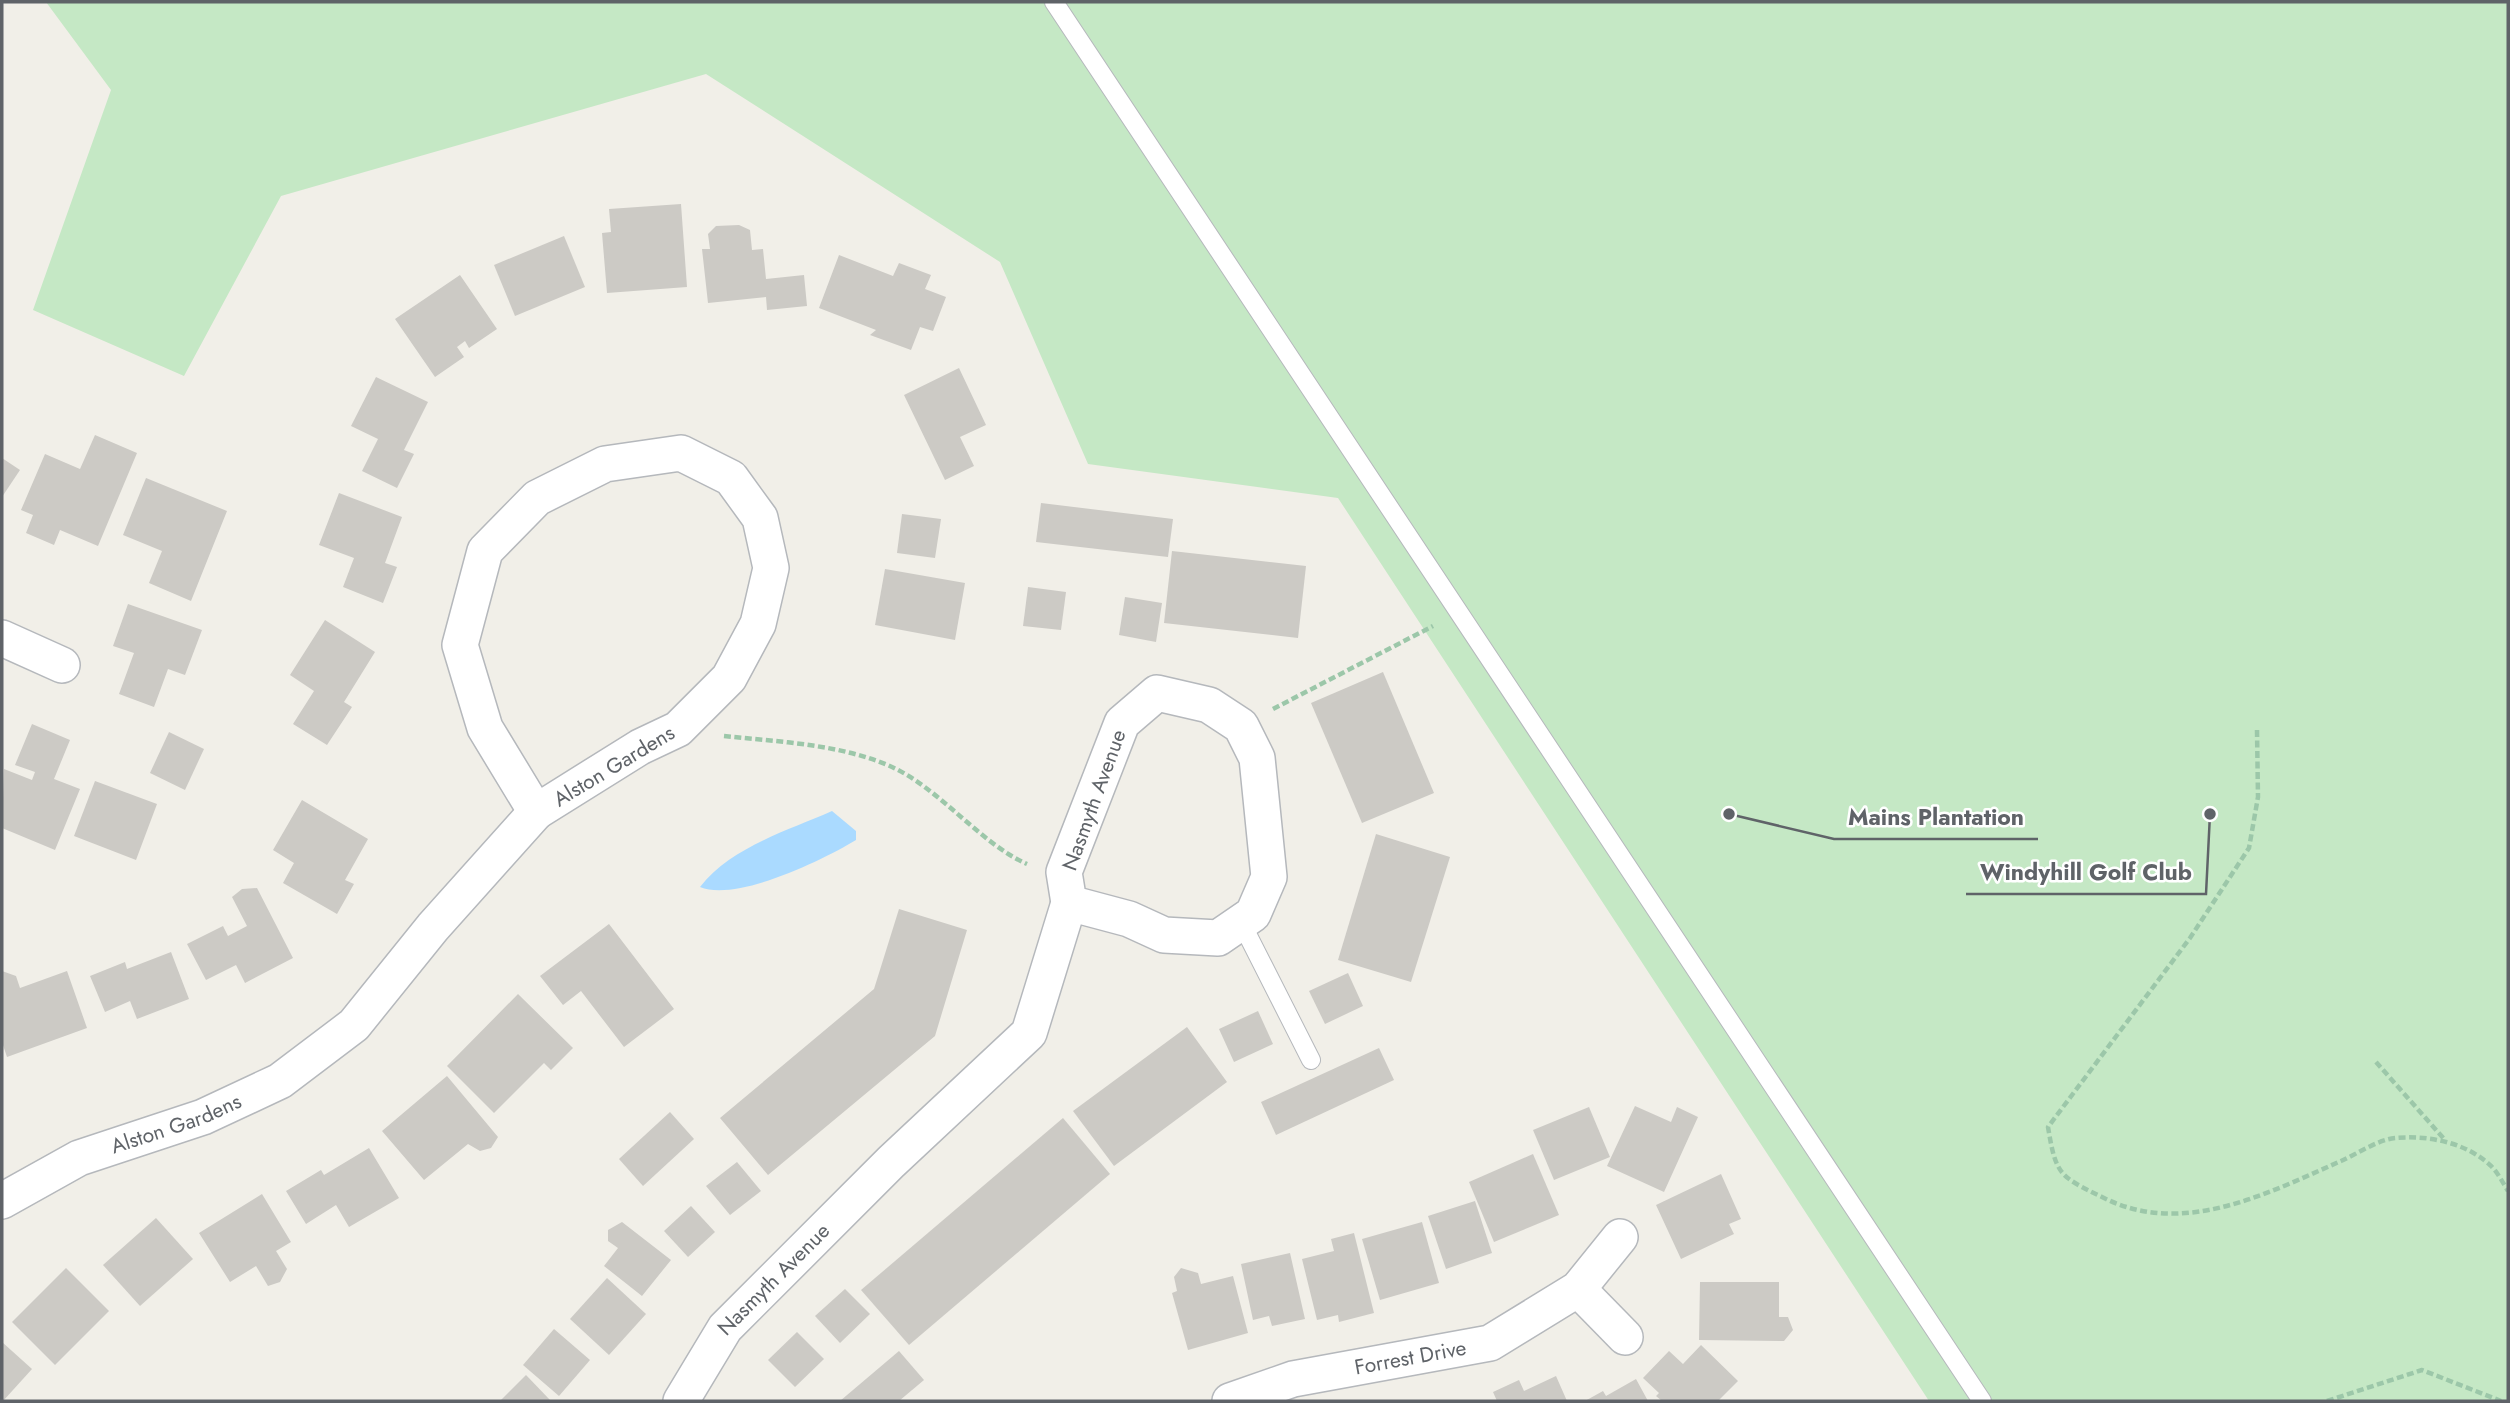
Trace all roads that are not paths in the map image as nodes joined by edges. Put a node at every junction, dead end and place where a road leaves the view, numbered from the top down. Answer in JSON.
{"nodes":[{"id":1,"x":1054,"y":2,"type":"edge"},
{"id":2,"x":2,"y":638,"type":"edge"},
{"id":3,"x":62,"y":664,"type":"dead end"},
{"id":4,"x":536,"y":812,"type":"junction"},
{"id":5,"x":1066,"y":888,"type":"junction"},
{"id":6,"x":1241,"y":922,"type":"junction"},
{"id":7,"x":1311,"y":1060,"type":"dead end"},
{"id":8,"x":2,"y":1201,"type":"edge"},
{"id":9,"x":1620,"y":1237,"type":"dead end"},
{"id":10,"x":1578,"y":1289,"type":"junction"},
{"id":11,"x":1625,"y":1337,"type":"dead end"},
{"id":12,"x":681,"y":1401,"type":"edge"},
{"id":13,"x":1230,"y":1401,"type":"edge"},
{"id":14,"x":1982,"y":1401,"type":"edge"}],
"edges":[{"from":1,"to":14,"type":"lane"},
{"from":2,"to":3,"type":"street"},
{"from":4,"to":4,"type":"street","name":"Alston Gardens"},
{"from":4,"to":8,"type":"street","name":"Alston Gardens"},
{"from":5,"to":6,"type":"street","name":"Nasmyth Avenue"},
{"from":5,"to":6,"type":"street","name":"Nasmyth Avenue"},
{"from":5,"to":12,"type":"street","name":"Nasmyth Avenue"},
{"from":6,"to":7,"type":"lane"},
{"from":9,"to":10,"type":"street","name":"Forrest Drive"},
{"from":10,"to":11,"type":"street"},
{"from":10,"to":13,"type":"street","name":"Forrest Drive"}]}
